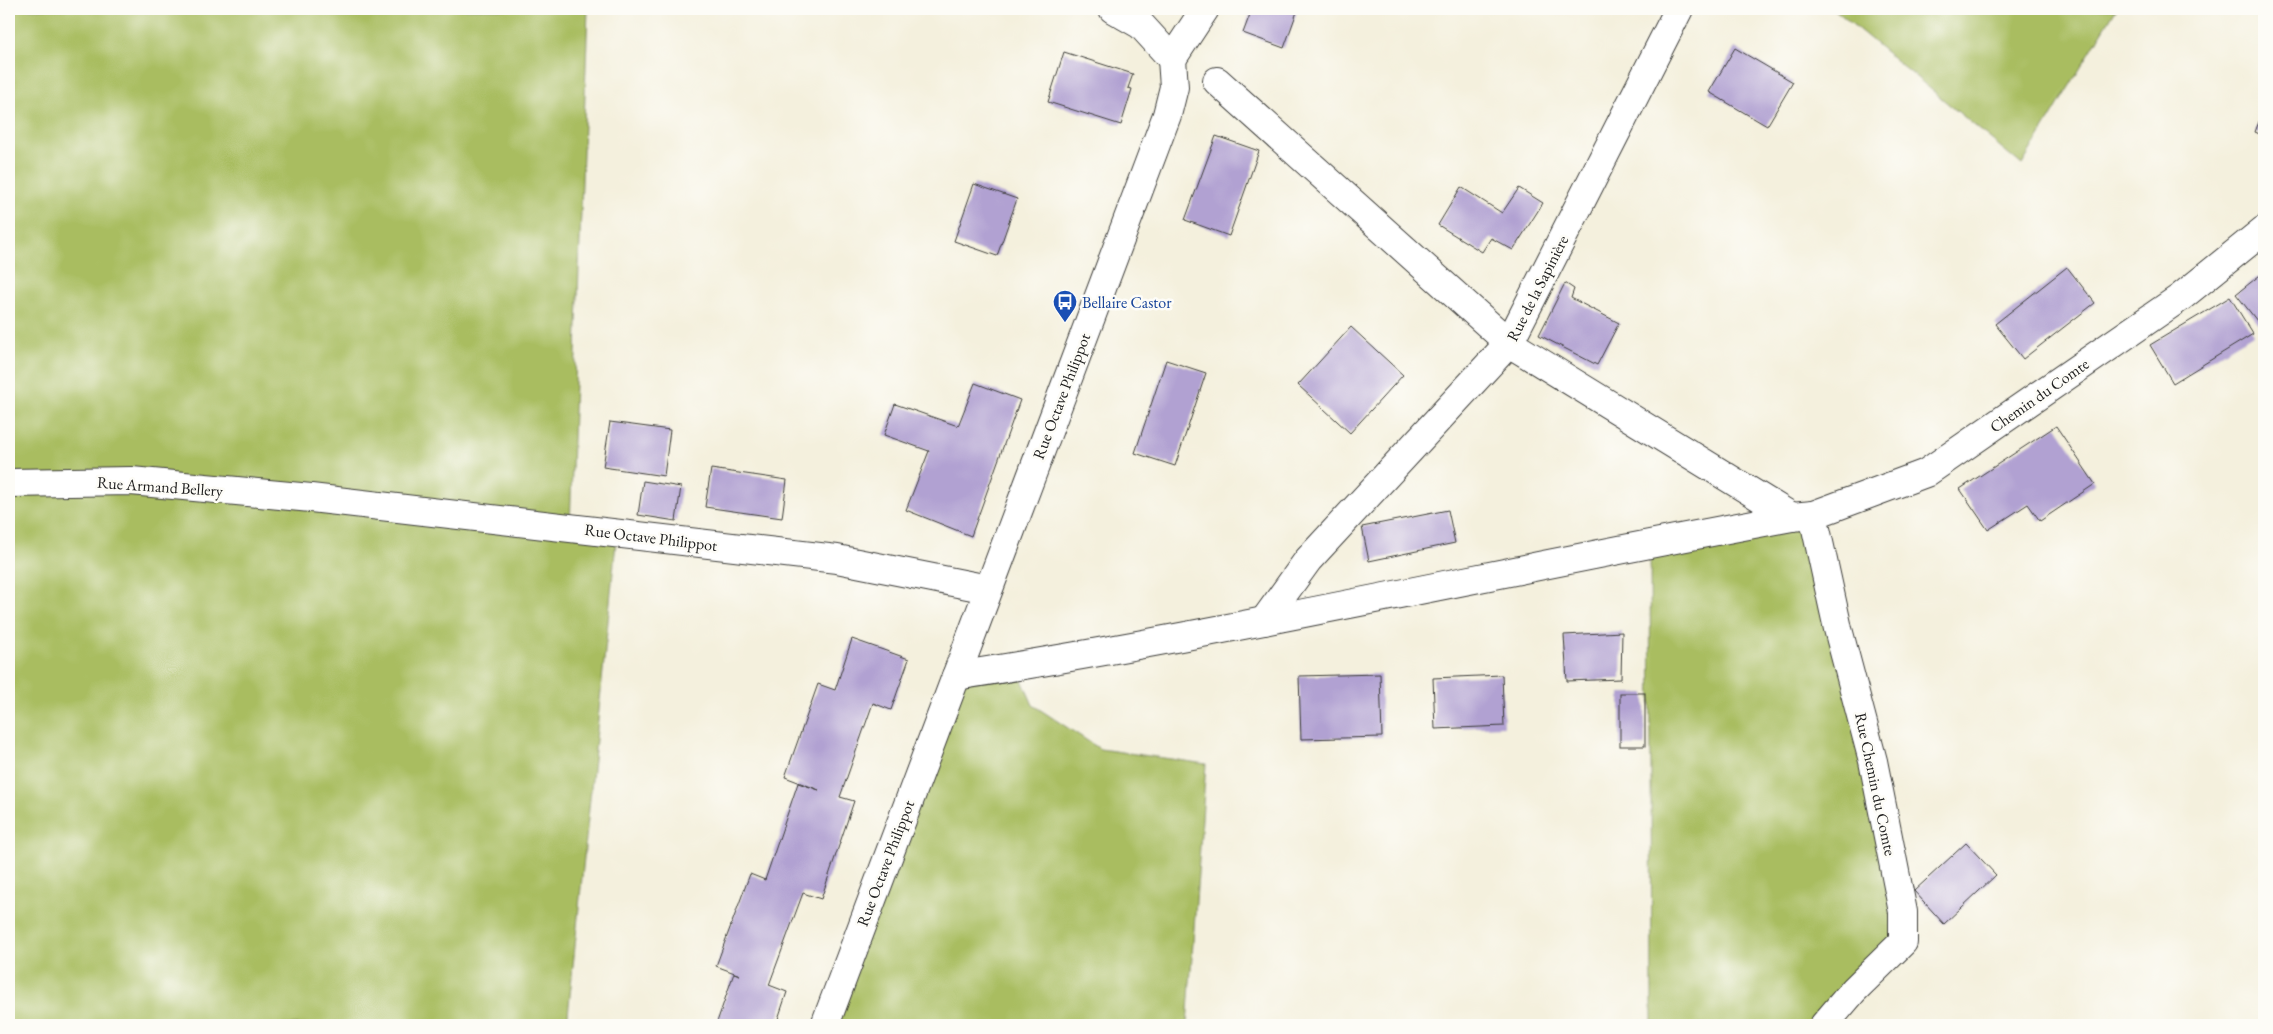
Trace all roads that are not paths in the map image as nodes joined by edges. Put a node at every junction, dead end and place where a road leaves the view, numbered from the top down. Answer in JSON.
{"nodes":[{"id":1,"x":1113,"y":9,"type":"edge"},
{"id":2,"x":1205,"y":9,"type":"edge"},
{"id":3,"x":1679,"y":9,"type":"edge"},
{"id":4,"x":1172,"y":59,"type":"junction"},
{"id":5,"x":1217,"y":81,"type":"dead end"},
{"id":6,"x":2264,"y":230,"type":"edge"},
{"id":7,"x":1509,"y":343,"type":"junction"},
{"id":8,"x":9,"y":483,"type":"edge"},
{"id":9,"x":311,"y":498,"type":"joint"},
{"id":10,"x":1803,"y":516,"type":"junction"},
{"id":11,"x":988,"y":589,"type":"junction"},
{"id":12,"x":1264,"y":621,"type":"junction"},
{"id":13,"x":956,"y":676,"type":"junction"},
{"id":14,"x":825,"y":1025,"type":"edge"},
{"id":15,"x":1824,"y":1025,"type":"edge"}],
"edges":[{"from":1,"to":4,"type":"street"},
{"from":2,"to":4,"type":"street"},
{"from":3,"to":7,"type":"street","name":"Rue de la Sapinière"},
{"from":4,"to":11,"type":"street","name":"Rue Octave Philippot"},
{"from":5,"to":7,"type":"street"},
{"from":6,"to":10,"type":"street","name":"Chemin du Comte"},
{"from":7,"to":10,"type":"street"},
{"from":7,"to":12,"type":"street","name":"Rue de la Sapinière"},
{"from":8,"to":9,"type":"street","name":"Rue Armand Bellery"},
{"from":9,"to":11,"type":"street","name":"Rue Octave Philippot"},
{"from":10,"to":12,"type":"street","name":"Chemin du Comte"},
{"from":10,"to":15,"type":"street","name":"Rue Chemin du Comte"},
{"from":11,"to":13,"type":"street","name":"Rue Octave Philippot"},
{"from":12,"to":13,"type":"street","name":"Chemin du Comte"},
{"from":13,"to":14,"type":"street","name":"Rue Octave Philippot"}]}
